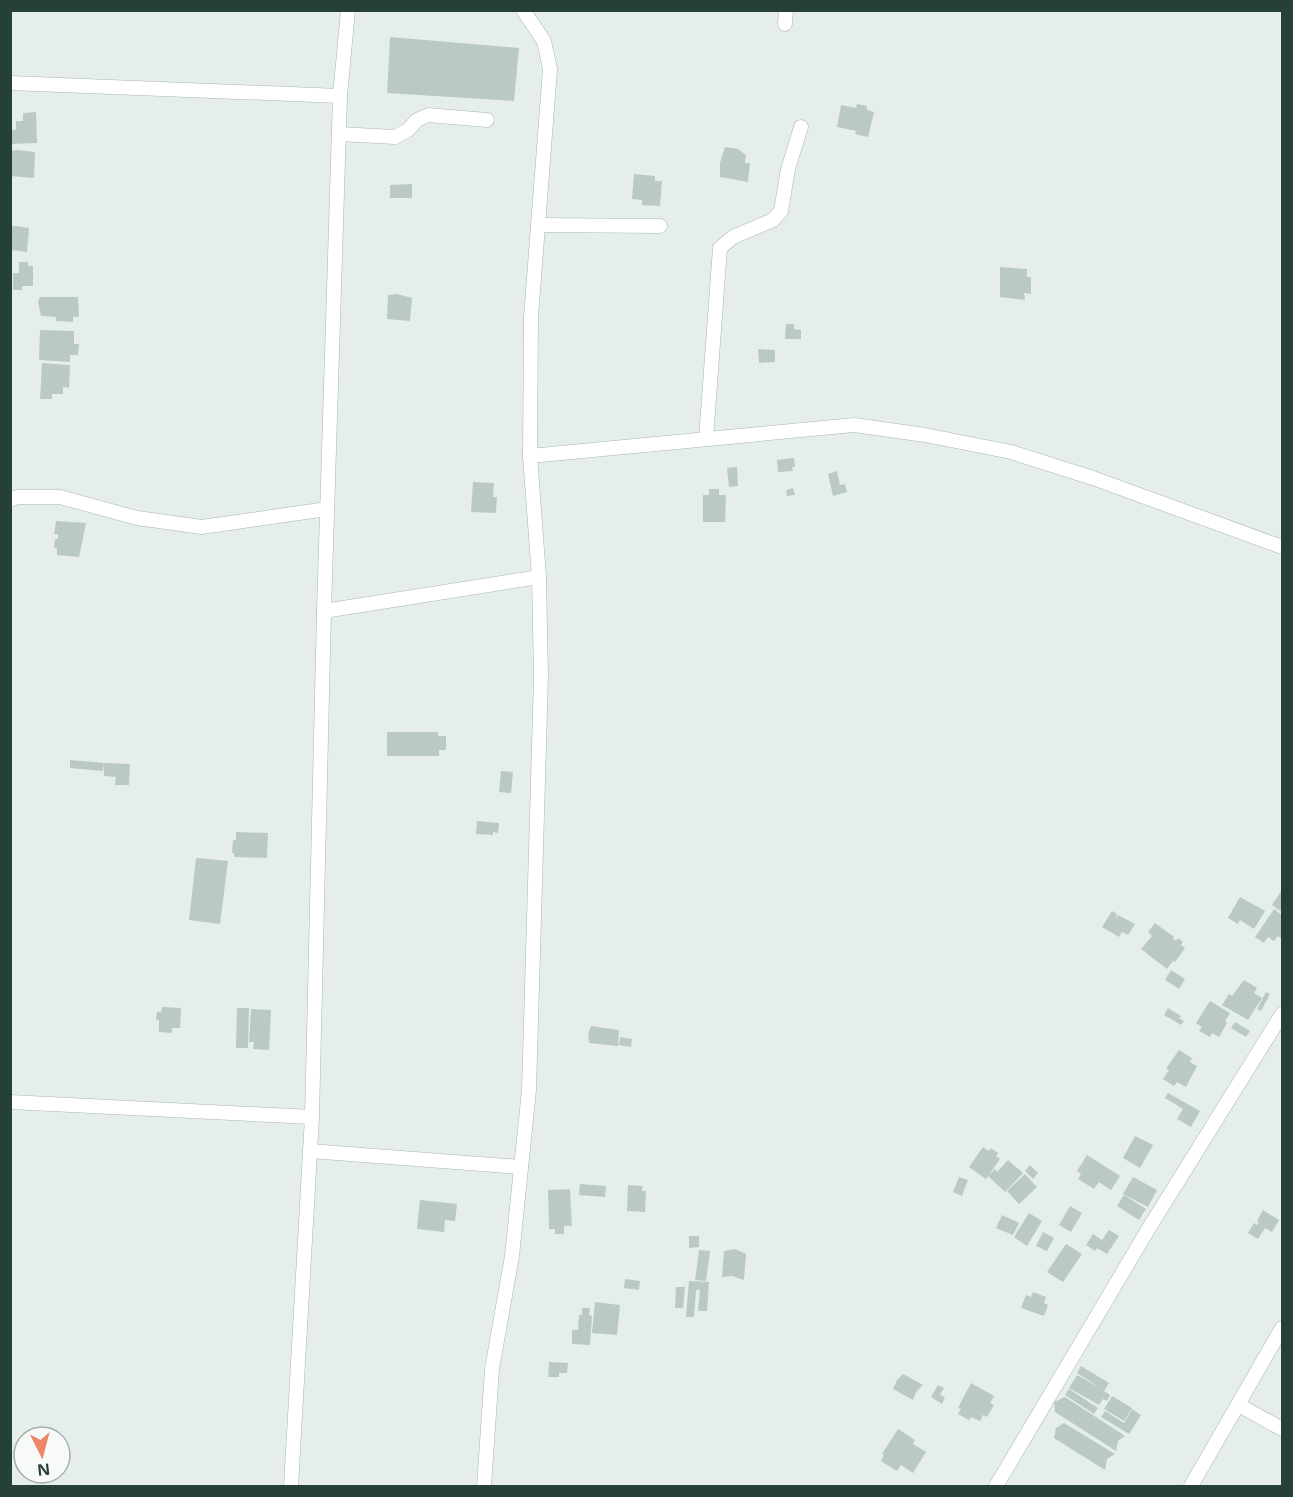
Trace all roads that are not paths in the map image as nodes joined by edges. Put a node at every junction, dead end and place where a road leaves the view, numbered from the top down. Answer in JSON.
{"nodes":[{"id":1,"x":348,"y":10,"type":"edge"},
{"id":2,"x":523,"y":10,"type":"edge"},
{"id":3,"x":540,"y":10,"type":"edge"},
{"id":4,"x":538,"y":31,"type":"junction"},
{"id":5,"x":10,"y":83,"type":"edge"},
{"id":6,"x":340,"y":96,"type":"junction"},
{"id":7,"x":487,"y":120,"type":"dead end"},
{"id":8,"x":801,"y":127,"type":"dead end"},
{"id":9,"x":339,"y":134,"type":"junction"},
{"id":10,"x":538,"y":225,"type":"junction"},
{"id":11,"x":660,"y":226,"type":"dead end"},
{"id":12,"x":706,"y":440,"type":"junction"},
{"id":13,"x":530,"y":456,"type":"junction"},
{"id":14,"x":10,"y":500,"type":"edge"},
{"id":15,"x":327,"y":509,"type":"junction"},
{"id":16,"x":1282,"y":547,"type":"edge"},
{"id":17,"x":539,"y":577,"type":"junction"},
{"id":18,"x":324,"y":611,"type":"junction"},
{"id":19,"x":1282,"y":1014,"type":"edge"},
{"id":20,"x":10,"y":1102,"type":"edge"},
{"id":21,"x":312,"y":1117,"type":"junction"},
{"id":22,"x":310,"y":1151,"type":"junction"},
{"id":23,"x":521,"y":1167,"type":"junction"},
{"id":24,"x":1282,"y":1328,"type":"edge"},
{"id":25,"x":1239,"y":1406,"type":"junction"},
{"id":26,"x":1282,"y":1429,"type":"edge"},
{"id":27,"x":291,"y":1486,"type":"edge"},
{"id":28,"x":484,"y":1486,"type":"edge"},
{"id":29,"x":996,"y":1486,"type":"edge"},
{"id":30,"x":1191,"y":1486,"type":"edge"}],
"edges":[{"from":1,"to":6,"type":"street"},
{"from":2,"to":4,"type":"street"},
{"from":3,"to":4,"type":"street"},
{"from":4,"to":10,"type":"street"},
{"from":5,"to":6,"type":"street"},
{"from":6,"to":9,"type":"street"},
{"from":7,"to":9,"type":"street"},
{"from":8,"to":12,"type":"street"},
{"from":9,"to":15,"type":"street"},
{"from":10,"to":11,"type":"street"},
{"from":10,"to":13,"type":"street"},
{"from":12,"to":13,"type":"street"},
{"from":12,"to":16,"type":"street"},
{"from":13,"to":17,"type":"street"},
{"from":14,"to":15,"type":"street"},
{"from":15,"to":18,"type":"street"},
{"from":17,"to":18,"type":"street"},
{"from":17,"to":23,"type":"street"},
{"from":18,"to":21,"type":"street"},
{"from":19,"to":29,"type":"street"},
{"from":20,"to":21,"type":"street"},
{"from":21,"to":22,"type":"street"},
{"from":22,"to":23,"type":"street"},
{"from":22,"to":27,"type":"street"},
{"from":23,"to":28,"type":"street"},
{"from":24,"to":25,"type":"street"},
{"from":25,"to":26,"type":"street"},
{"from":25,"to":30,"type":"street"}]}
